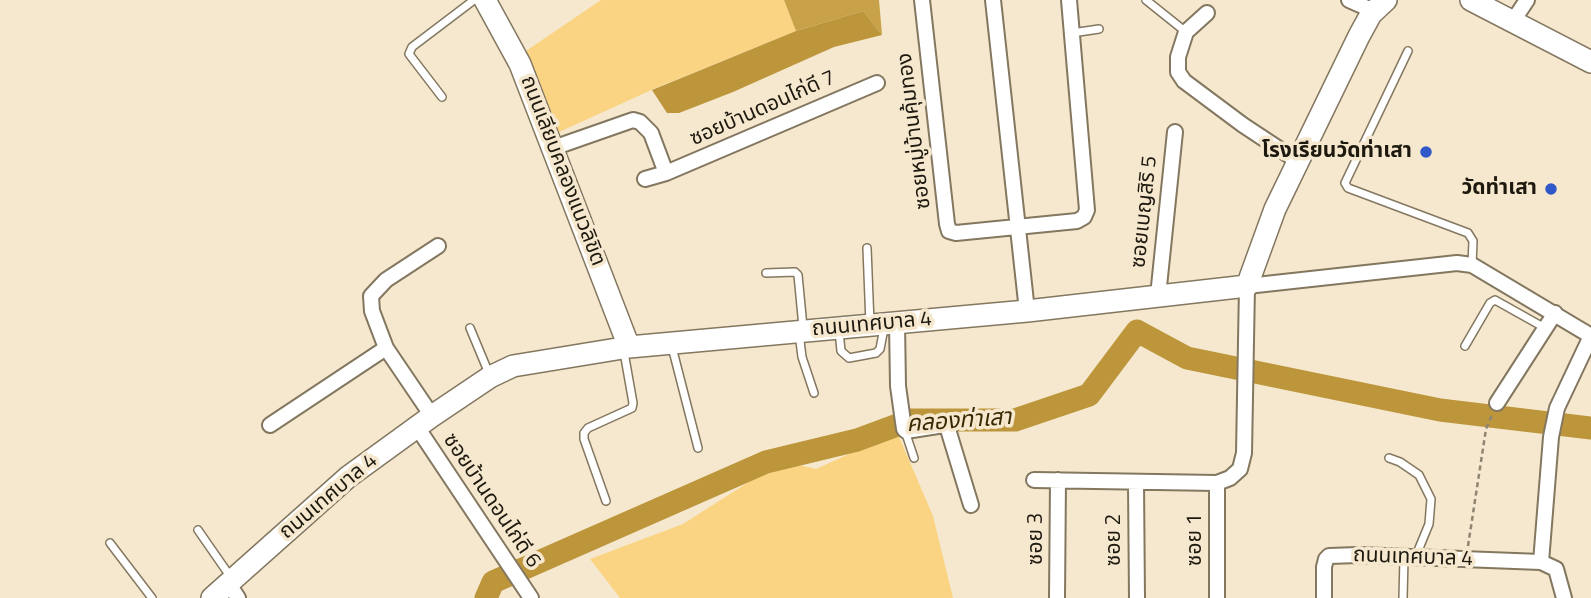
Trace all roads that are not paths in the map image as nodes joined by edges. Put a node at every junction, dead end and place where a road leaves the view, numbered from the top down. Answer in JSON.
{"nodes":[{"id":1,"x":474,"y":0,"type":"edge"},
{"id":2,"x":485,"y":0,"type":"edge"},
{"id":3,"x":922,"y":0,"type":"edge"},
{"id":4,"x":993,"y":0,"type":"edge"},
{"id":5,"x":1069,"y":0,"type":"edge"},
{"id":6,"x":1146,"y":0,"type":"edge"},
{"id":7,"x":1349,"y":0,"type":"edge"},
{"id":8,"x":1471,"y":0,"type":"edge"},
{"id":9,"x":1527,"y":0,"type":"edge"},
{"id":10,"x":1380,"y":6,"type":"edge"},
{"id":11,"x":1207,"y":13,"type":"dead end"},
{"id":12,"x":1513,"y":21,"type":"junction"},
{"id":13,"x":1099,"y":29,"type":"dead end"},
{"id":14,"x":1186,"y":32,"type":"junction"},
{"id":15,"x":1072,"y":33,"type":"junction"},
{"id":16,"x":1409,"y":51,"type":"dead end"},
{"id":17,"x":1591,"y":61,"type":"edge"},
{"id":18,"x":877,"y":83,"type":"dead end"},
{"id":19,"x":442,"y":97,"type":"dead end"},
{"id":20,"x":1175,"y":132,"type":"dead end"},
{"id":21,"x":553,"y":148,"type":"junction"},
{"id":22,"x":1299,"y":162,"type":"junction"},
{"id":23,"x":666,"y":173,"type":"junction"},
{"id":24,"x":645,"y":179,"type":"dead end"},
{"id":25,"x":1017,"y":227,"type":"junction"},
{"id":26,"x":438,"y":246,"type":"dead end"},
{"id":27,"x":867,"y":248,"type":"dead end"},
{"id":28,"x":1472,"y":265,"type":"junction"},
{"id":29,"x":766,"y":273,"type":"dead end"},
{"id":30,"x":1247,"y":286,"type":"junction"},
{"id":31,"x":1158,"y":296,"type":"junction"},
{"id":32,"x":1027,"y":311,"type":"junction"},
{"id":33,"x":1555,"y":313,"type":"junction"},
{"id":34,"x":884,"y":324,"type":"junction"},
{"id":35,"x":470,"y":328,"type":"dead end"},
{"id":36,"x":839,"y":328,"type":"junction"},
{"id":37,"x":1545,"y":328,"type":"junction"},
{"id":38,"x":801,"y":331,"type":"junction"},
{"id":39,"x":1591,"y":336,"type":"edge"},
{"id":40,"x":671,"y":343,"type":"junction"},
{"id":41,"x":1465,"y":346,"type":"dead end"},
{"id":42,"x":386,"y":348,"type":"junction"},
{"id":43,"x":626,"y":348,"type":"junction"},
{"id":44,"x":490,"y":377,"type":"junction"},
{"id":45,"x":814,"y":393,"type":"dead end"},
{"id":46,"x":1497,"y":403,"type":"dead end"},
{"id":47,"x":424,"y":421,"type":"junction"},
{"id":48,"x":270,"y":425,"type":"dead end"},
{"id":49,"x":904,"y":429,"type":"junction"},
{"id":50,"x":698,"y":448,"type":"dead end"},
{"id":51,"x":914,"y":458,"type":"dead end"},
{"id":52,"x":1389,"y":458,"type":"dead end"},
{"id":53,"x":1034,"y":480,"type":"dead end"},
{"id":54,"x":1058,"y":480,"type":"junction"},
{"id":55,"x":1136,"y":482,"type":"junction"},
{"id":56,"x":1217,"y":483,"type":"junction"},
{"id":57,"x":606,"y":501,"type":"dead end"},
{"id":58,"x":971,"y":505,"type":"dead end"},
{"id":59,"x":198,"y":530,"type":"dead end"},
{"id":60,"x":110,"y":543,"type":"dead end"},
{"id":61,"x":1409,"y":558,"type":"junction"},
{"id":62,"x":1541,"y":562,"type":"junction"},
{"id":63,"x":233,"y":587,"type":"edge"},
{"id":64,"x":152,"y":598,"type":"edge"},
{"id":65,"x":212,"y":598,"type":"edge"},
{"id":66,"x":531,"y":598,"type":"edge"},
{"id":67,"x":1058,"y":598,"type":"edge"},
{"id":68,"x":1137,"y":598,"type":"edge"},
{"id":69,"x":1217,"y":598,"type":"edge"},
{"id":70,"x":1324,"y":598,"type":"edge"},
{"id":71,"x":1403,"y":598,"type":"edge"},
{"id":72,"x":1564,"y":598,"type":"edge"}],
"edges":[{"from":1,"to":19,"type":"lane"},
{"from":2,"to":21,"type":"street","name":"ถนนเลียบคลองแนวลิขิต"},
{"from":3,"to":25,"type":"street","name":"ซอยหมู่บ้านคุ้มทอง"},
{"from":4,"to":25,"type":"street"},
{"from":5,"to":15,"type":"street","name":"ซอยหมู่บ้านคุ้มทอง"},
{"from":6,"to":14,"type":"lane"},
{"from":7,"to":10,"type":"street"},
{"from":8,"to":12,"type":"street"},
{"from":9,"to":12,"type":"street"},
{"from":10,"to":22,"type":"street"},
{"from":11,"to":14,"type":"street"},
{"from":12,"to":17,"type":"street"},
{"from":13,"to":15,"type":"lane"},
{"from":14,"to":22,"type":"street"},
{"from":15,"to":25,"type":"street","name":"ซอยหมู่บ้านคุ้มทอง"},
{"from":16,"to":28,"type":"lane"},
{"from":18,"to":23,"type":"street","name":"ซอยบ้านดอนไก่ดี 7"},
{"from":20,"to":31,"type":"street","name":"ซอยเบญสิริ 5"},
{"from":21,"to":23,"type":"street"},
{"from":21,"to":43,"type":"street","name":"ถนนเลียบคลองแนวลิขิต"},
{"from":22,"to":30,"type":"street"},
{"from":23,"to":24,"type":"street","name":"ซอยบ้านดอนไก่ดี 7"},
{"from":25,"to":32,"type":"street"},
{"from":26,"to":42,"type":"street","name":"ซอยบ้านดอนไก่ดี 6"},
{"from":27,"to":34,"type":"lane"},
{"from":28,"to":30,"type":"street","name":"ถนนเทศบาล 4"},
{"from":28,"to":33,"type":"street"},
{"from":29,"to":38,"type":"lane"},
{"from":30,"to":31,"type":"street","name":"ถนนเทศบาล 4"},
{"from":30,"to":56,"type":"street"},
{"from":31,"to":32,"type":"street","name":"ถนนเทศบาล 4"},
{"from":32,"to":34,"type":"street","name":"ถนนเทศบาล 4"},
{"from":33,"to":37,"type":"street"},
{"from":33,"to":39,"type":"street"},
{"from":34,"to":36,"type":"street","name":"ถนนเทศบาล 4"},
{"from":34,"to":36,"type":"lane"},
{"from":34,"to":49,"type":"street"},
{"from":35,"to":44,"type":"lane"},
{"from":36,"to":38,"type":"street","name":"ถนนเทศบาล 4"},
{"from":37,"to":41,"type":"lane"},
{"from":37,"to":46,"type":"street"},
{"from":38,"to":40,"type":"street","name":"ถนนเทศบาล 4"},
{"from":38,"to":45,"type":"lane"},
{"from":39,"to":62,"type":"street"},
{"from":40,"to":43,"type":"street","name":"ถนนเทศบาล 4"},
{"from":40,"to":50,"type":"lane"},
{"from":42,"to":47,"type":"street","name":"ซอยบ้านดอนไก่ดี 6"},
{"from":42,"to":48,"type":"street"},
{"from":43,"to":44,"type":"street","name":"ถนนเทศบาล 4"},
{"from":43,"to":57,"type":"lane"},
{"from":44,"to":47,"type":"street","name":"ถนนเทศบาล 4"},
{"from":47,"to":63,"type":"street","name":"ถนนเทศบาล 4"},
{"from":47,"to":66,"type":"street","name":"ซอยบ้านดอนไก่ดี 6"},
{"from":49,"to":51,"type":"lane"},
{"from":49,"to":58,"type":"street"},
{"from":52,"to":61,"type":"lane"},
{"from":53,"to":54,"type":"street"},
{"from":54,"to":55,"type":"street"},
{"from":54,"to":67,"type":"street","name":"ซอย 3"},
{"from":55,"to":56,"type":"street"},
{"from":55,"to":68,"type":"street","name":"ซอย 2"},
{"from":56,"to":69,"type":"street","name":"ซอย 1"},
{"from":59,"to":63,"type":"lane"},
{"from":60,"to":64,"type":"lane"},
{"from":61,"to":62,"type":"street","name":"ถนนเทศบาล 4"},
{"from":61,"to":70,"type":"street","name":"ถนนเทศบาล 4"},
{"from":61,"to":71,"type":"lane"},
{"from":62,"to":72,"type":"street"},
{"from":63,"to":65,"type":"street","name":"ถนนเทศบาล 4"}]}
